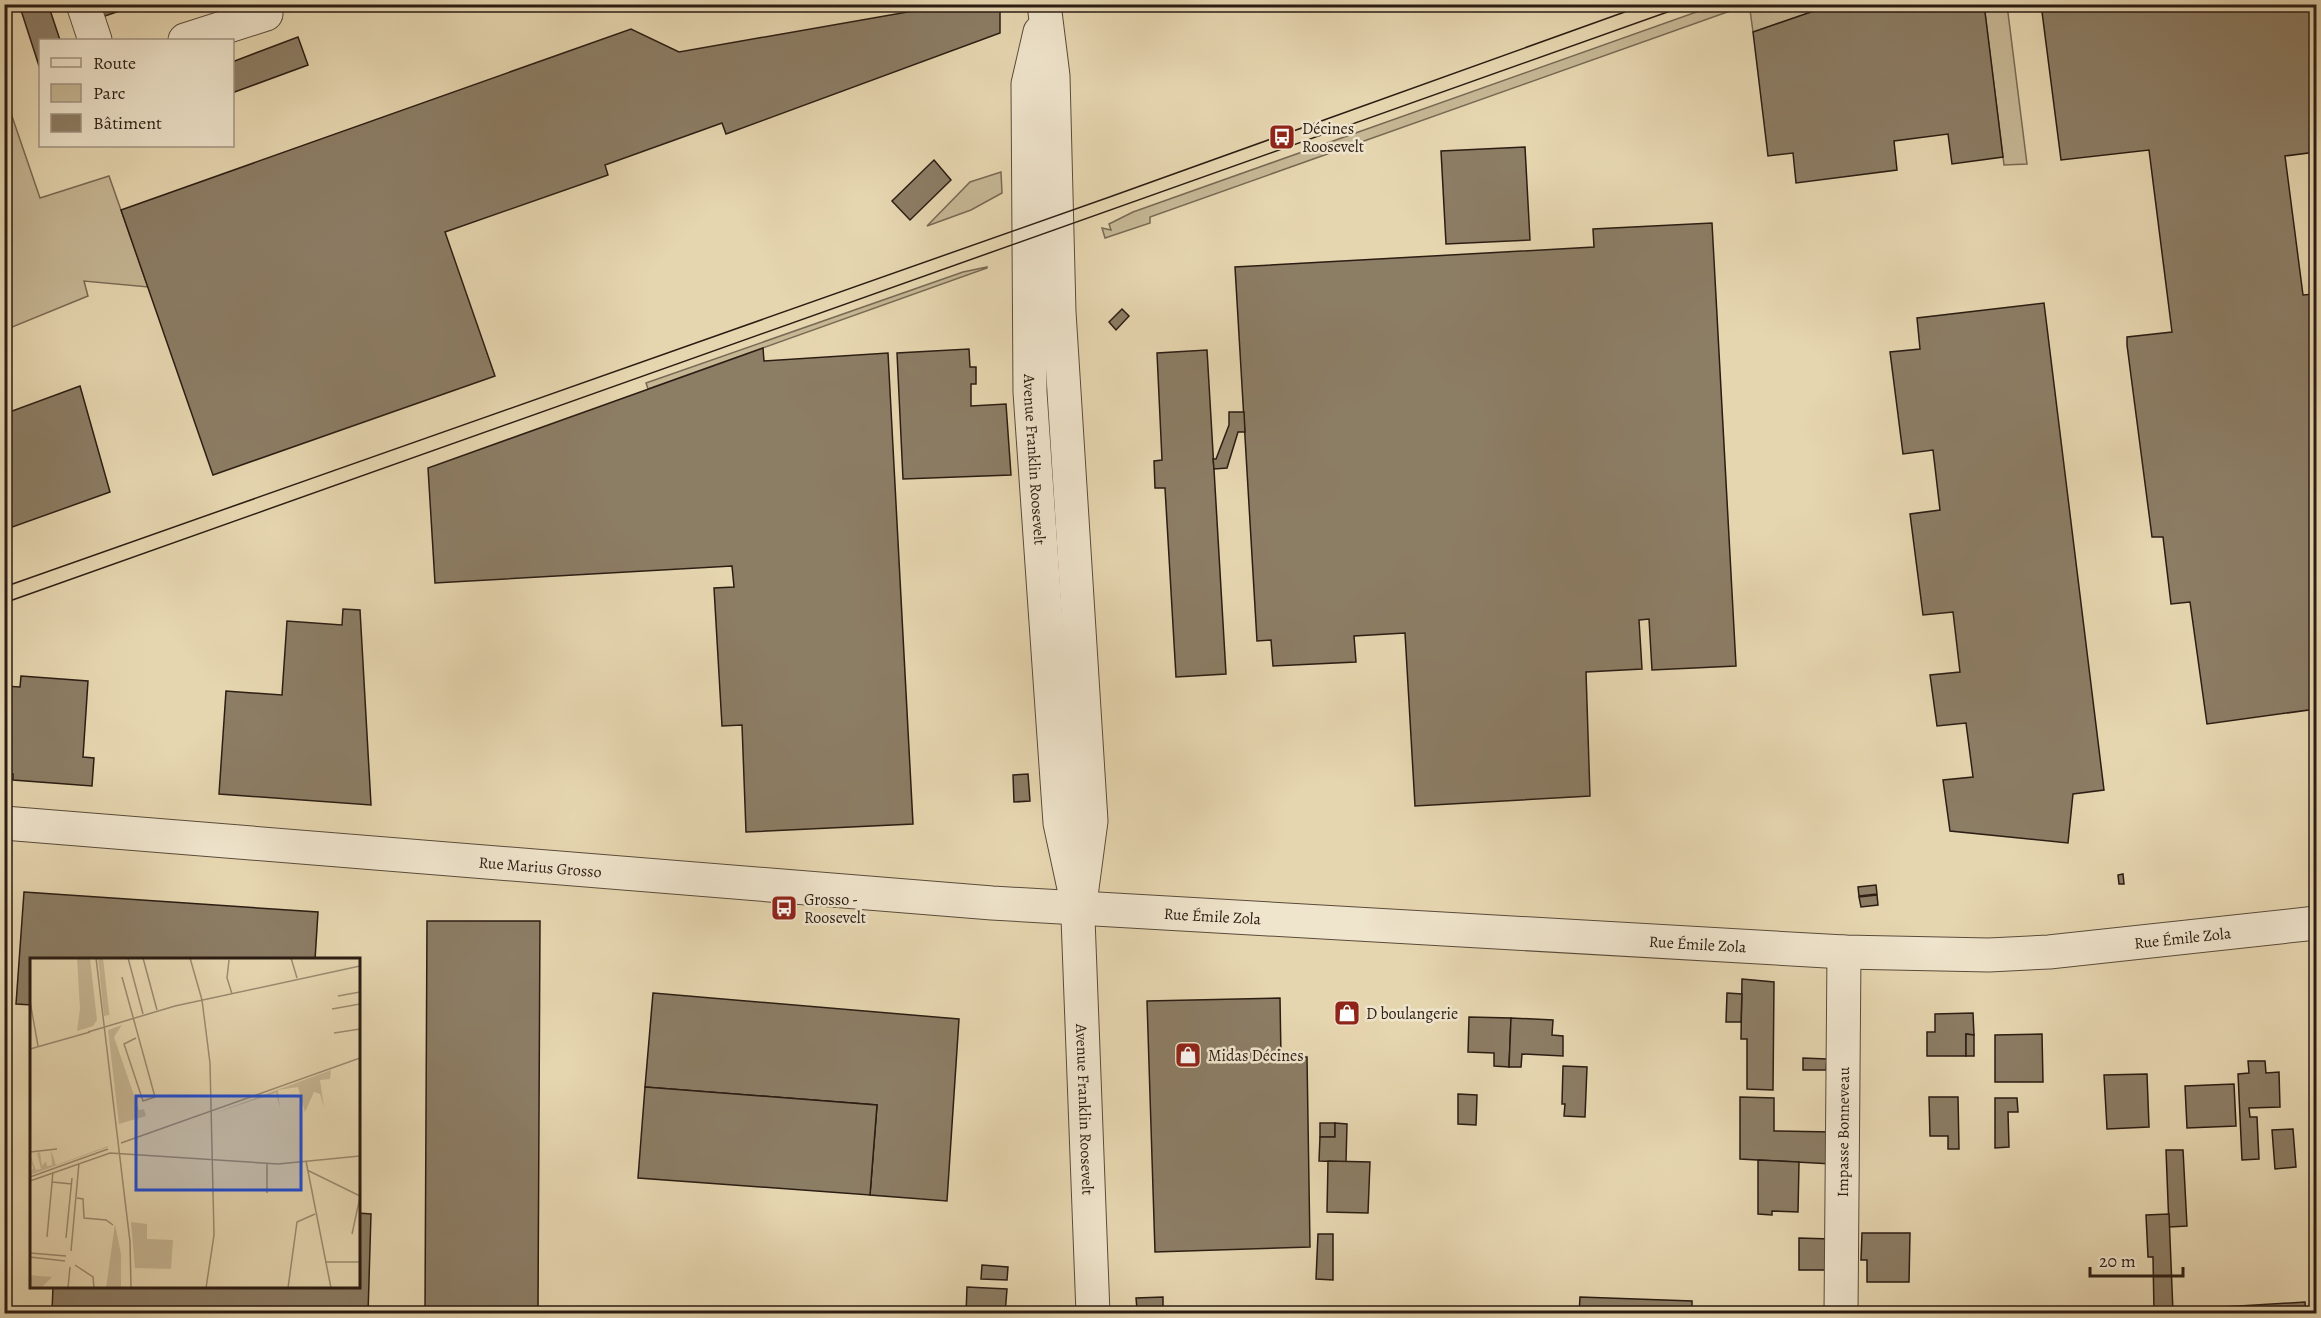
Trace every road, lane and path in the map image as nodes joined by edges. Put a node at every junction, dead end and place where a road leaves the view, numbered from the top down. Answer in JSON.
{"nodes":[{"id":1,"x":82,"y":4,"type":"edge"},
{"id":2,"x":264,"y":4,"type":"edge"},
{"id":3,"x":1044,"y":8,"type":"edge"},
{"id":4,"x":95,"y":39,"type":"edge"},
{"id":5,"x":188,"y":39,"type":"edge"},
{"id":6,"x":4,"y":823,"type":"edge"},
{"id":7,"x":1078,"y":908,"type":"junction"},
{"id":8,"x":2316,"y":922,"type":"edge"},
{"id":9,"x":1844,"y":952,"type":"junction"},
{"id":10,"x":1092,"y":1300,"type":"edge"},
{"id":11,"x":1841,"y":1314,"type":"edge"}],
"edges":[{"from":1,"to":4,"type":"street"},
{"from":2,"to":5,"type":"street"},
{"from":3,"to":7,"type":"street","name":"Avenue Franklin Roosevelt"},
{"from":6,"to":7,"type":"street","name":"Rue Marius Grosso"},
{"from":7,"to":9,"type":"street","name":"Rue Émile Zola"},
{"from":7,"to":10,"type":"street","name":"Avenue Franklin Roosevelt"},
{"from":8,"to":9,"type":"street","name":"Rue Émile Zola"},
{"from":9,"to":11,"type":"street","name":"Impasse Bonneveau"}]}
